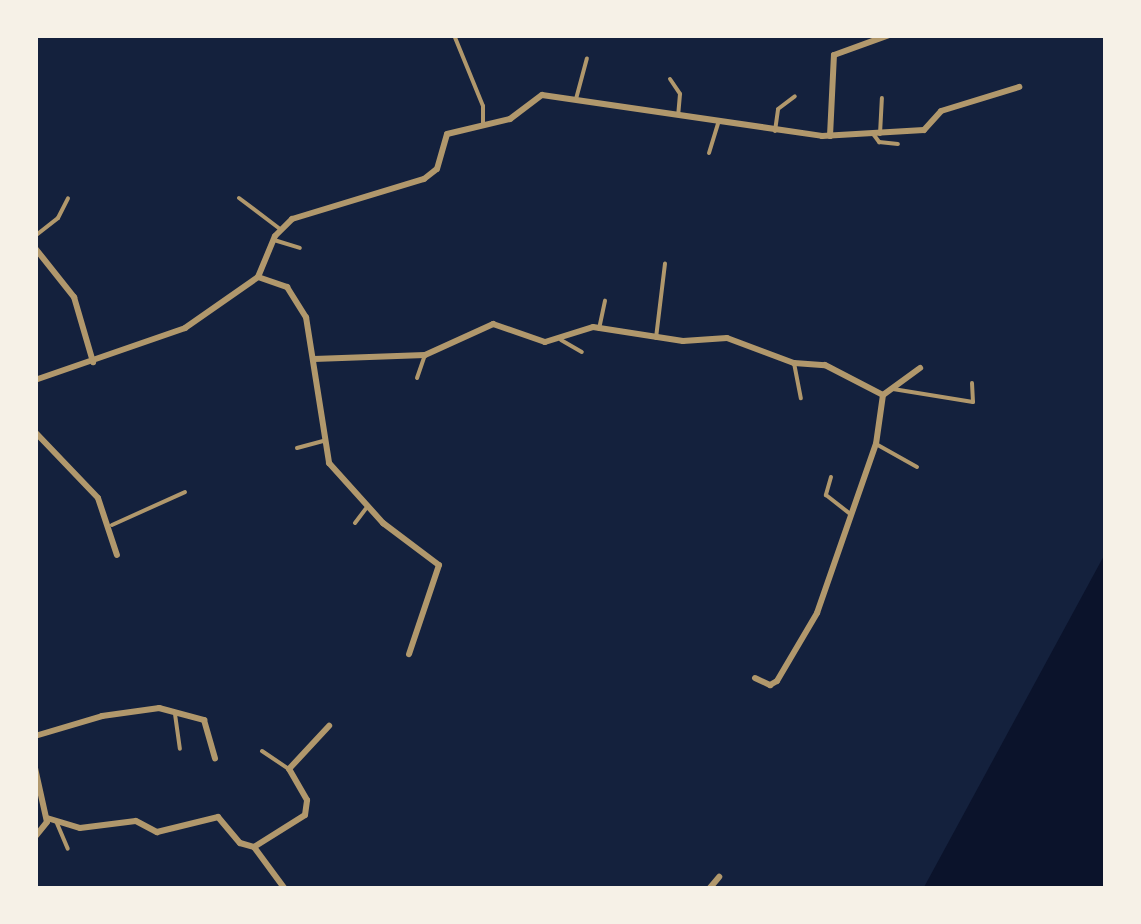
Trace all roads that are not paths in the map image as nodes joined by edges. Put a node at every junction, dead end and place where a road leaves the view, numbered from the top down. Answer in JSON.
{"nodes":[{"id":1,"x":454,"y":35,"type":"edge"},
{"id":2,"x":889,"y":35,"type":"edge"},
{"id":3,"x":587,"y":58,"type":"dead end"},
{"id":4,"x":670,"y":79,"type":"dead end"},
{"id":5,"x":1018,"y":87,"type":"dead end"},
{"id":6,"x":796,"y":96,"type":"dead end"},
{"id":7,"x":882,"y":98,"type":"dead end"},
{"id":8,"x":576,"y":99,"type":"junction"},
{"id":9,"x":678,"y":115,"type":"junction"},
{"id":10,"x":718,"y":123,"type":"junction"},
{"id":11,"x":483,"y":124,"type":"junction"},
{"id":12,"x":775,"y":131,"type":"junction"},
{"id":13,"x":877,"y":134,"type":"junction"},
{"id":14,"x":830,"y":136,"type":"junction"},
{"id":15,"x":898,"y":144,"type":"dead end"},
{"id":16,"x":709,"y":154,"type":"dead end"},
{"id":17,"x":68,"y":198,"type":"dead end"},
{"id":18,"x":239,"y":198,"type":"dead end"},
{"id":19,"x":280,"y":229,"type":"junction"},
{"id":20,"x":35,"y":236,"type":"edge"},
{"id":21,"x":274,"y":240,"type":"junction"},
{"id":22,"x":35,"y":248,"type":"edge"},
{"id":23,"x":300,"y":248,"type":"dead end"},
{"id":24,"x":665,"y":264,"type":"dead end"},
{"id":25,"x":258,"y":277,"type":"junction"},
{"id":26,"x":606,"y":301,"type":"dead end"},
{"id":27,"x":598,"y":329,"type":"junction"},
{"id":28,"x":656,"y":338,"type":"junction"},
{"id":29,"x":561,"y":340,"type":"junction"},
{"id":30,"x":582,"y":352,"type":"dead end"},
{"id":31,"x":425,"y":356,"type":"junction"},
{"id":32,"x":314,"y":359,"type":"junction"},
{"id":33,"x":94,"y":362,"type":"junction"},
{"id":34,"x":794,"y":363,"type":"junction"},
{"id":35,"x":920,"y":368,"type":"dead end"},
{"id":36,"x":417,"y":378,"type":"dead end"},
{"id":37,"x":35,"y":380,"type":"edge"},
{"id":38,"x":972,"y":382,"type":"dead end"},
{"id":39,"x":886,"y":392,"type":"junction"},
{"id":40,"x":801,"y":398,"type":"dead end"},
{"id":41,"x":35,"y":432,"type":"edge"},
{"id":42,"x":323,"y":440,"type":"junction"},
{"id":43,"x":876,"y":444,"type":"junction"},
{"id":44,"x":297,"y":448,"type":"dead end"},
{"id":45,"x":918,"y":467,"type":"dead end"},
{"id":46,"x":831,"y":477,"type":"dead end"},
{"id":47,"x":185,"y":492,"type":"dead end"},
{"id":48,"x":368,"y":506,"type":"junction"},
{"id":49,"x":849,"y":513,"type":"junction"},
{"id":50,"x":355,"y":524,"type":"dead end"},
{"id":51,"x":112,"y":525,"type":"junction"},
{"id":52,"x":117,"y":555,"type":"dead end"},
{"id":53,"x":409,"y":654,"type":"dead end"},
{"id":54,"x":755,"y":678,"type":"dead end"},
{"id":55,"x":174,"y":710,"type":"junction"},
{"id":56,"x":328,"y":726,"type":"dead end"},
{"id":57,"x":35,"y":736,"type":"edge"},
{"id":58,"x":180,"y":749,"type":"dead end"},
{"id":59,"x":262,"y":751,"type":"dead end"},
{"id":60,"x":215,"y":758,"type":"dead end"},
{"id":61,"x":35,"y":768,"type":"edge"},
{"id":62,"x":288,"y":769,"type":"junction"},
{"id":63,"x":46,"y":818,"type":"junction"},
{"id":64,"x":56,"y":821,"type":"junction"},
{"id":65,"x":35,"y":837,"type":"edge"},
{"id":66,"x":254,"y":846,"type":"junction"},
{"id":67,"x":68,"y":849,"type":"dead end"},
{"id":68,"x":719,"y":876,"type":"dead end"},
{"id":69,"x":285,"y":889,"type":"edge"},
{"id":70,"x":709,"y":889,"type":"edge"}],
"edges":[{"from":1,"to":11,"type":"lane"},
{"from":2,"to":14,"type":"street"},
{"from":3,"to":8,"type":"lane"},
{"from":4,"to":9,"type":"lane"},
{"from":5,"to":13,"type":"street"},
{"from":6,"to":12,"type":"lane"},
{"from":7,"to":13,"type":"lane"},
{"from":8,"to":9,"type":"street"},
{"from":8,"to":11,"type":"street"},
{"from":9,"to":10,"type":"street"},
{"from":10,"to":12,"type":"street"},
{"from":10,"to":16,"type":"lane"},
{"from":11,"to":19,"type":"street"},
{"from":12,"to":14,"type":"street"},
{"from":13,"to":14,"type":"street"},
{"from":13,"to":15,"type":"lane"},
{"from":17,"to":20,"type":"lane"},
{"from":18,"to":19,"type":"lane"},
{"from":19,"to":21,"type":"street"},
{"from":21,"to":23,"type":"lane"},
{"from":21,"to":25,"type":"street"},
{"from":22,"to":33,"type":"street"},
{"from":24,"to":28,"type":"lane"},
{"from":25,"to":32,"type":"street"},
{"from":25,"to":33,"type":"street"},
{"from":26,"to":27,"type":"lane"},
{"from":27,"to":28,"type":"street"},
{"from":27,"to":29,"type":"street"},
{"from":28,"to":34,"type":"street"},
{"from":29,"to":30,"type":"lane"},
{"from":29,"to":31,"type":"street"},
{"from":31,"to":32,"type":"street"},
{"from":31,"to":36,"type":"lane"},
{"from":32,"to":42,"type":"street"},
{"from":33,"to":37,"type":"street"},
{"from":34,"to":39,"type":"street"},
{"from":34,"to":40,"type":"lane"},
{"from":35,"to":39,"type":"street"},
{"from":38,"to":39,"type":"lane"},
{"from":39,"to":43,"type":"street"},
{"from":41,"to":51,"type":"street"},
{"from":42,"to":44,"type":"lane"},
{"from":42,"to":48,"type":"street"},
{"from":43,"to":45,"type":"lane"},
{"from":43,"to":49,"type":"street"},
{"from":46,"to":49,"type":"lane"},
{"from":47,"to":51,"type":"lane"},
{"from":48,"to":50,"type":"lane"},
{"from":48,"to":53,"type":"street"},
{"from":49,"to":54,"type":"street"},
{"from":51,"to":52,"type":"street"},
{"from":55,"to":57,"type":"street"},
{"from":55,"to":58,"type":"lane"},
{"from":55,"to":60,"type":"street"},
{"from":56,"to":62,"type":"street"},
{"from":59,"to":62,"type":"lane"},
{"from":61,"to":63,"type":"street"},
{"from":62,"to":66,"type":"street"},
{"from":63,"to":64,"type":"street"},
{"from":63,"to":65,"type":"street"},
{"from":64,"to":66,"type":"street"},
{"from":64,"to":67,"type":"lane"},
{"from":66,"to":69,"type":"street"},
{"from":68,"to":70,"type":"street"}]}
